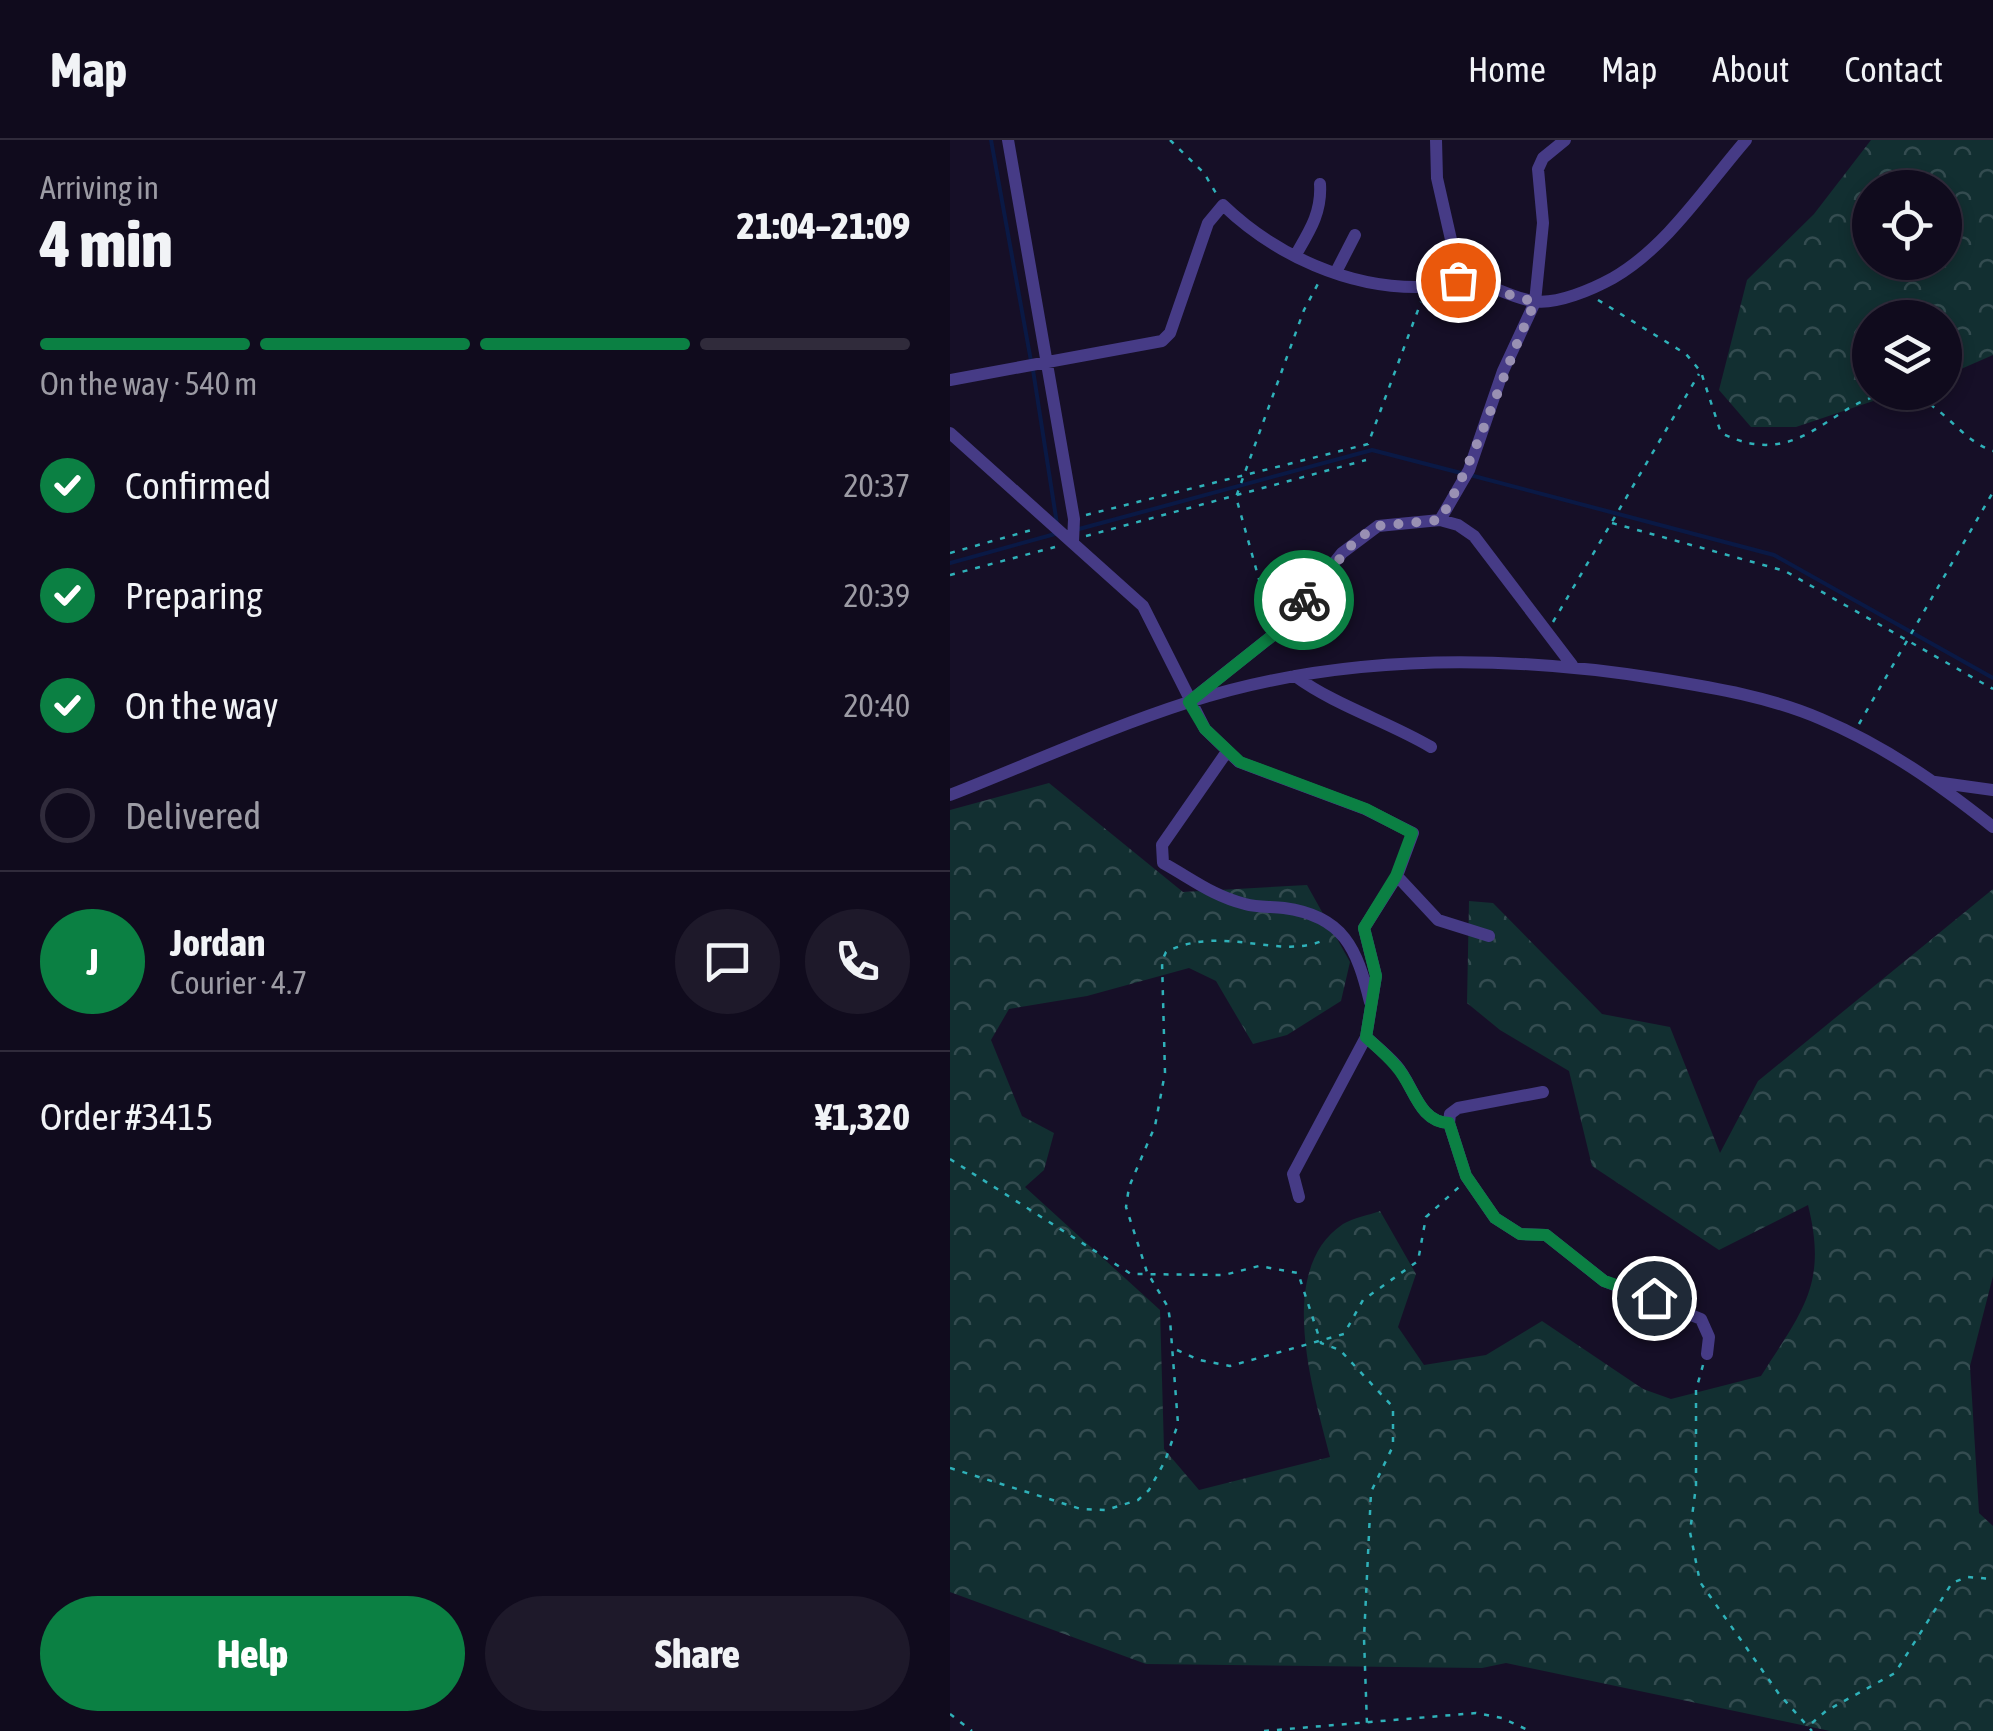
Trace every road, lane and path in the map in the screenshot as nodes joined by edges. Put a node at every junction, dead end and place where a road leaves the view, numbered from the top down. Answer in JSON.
{"nodes":[{"id":1,"x":1008,"y":140,"type":"edge"},
{"id":2,"x":1170,"y":140,"type":"edge"},
{"id":3,"x":1436,"y":140,"type":"edge"},
{"id":4,"x":1565,"y":140,"type":"edge"},
{"id":5,"x":1746,"y":140,"type":"edge"},
{"id":6,"x":1320,"y":184,"type":"dead end"},
{"id":7,"x":1222,"y":205,"type":"junction"},
{"id":8,"x":1355,"y":235,"type":"dead end"},
{"id":9,"x":1295,"y":256,"type":"junction"},
{"id":10,"x":1331,"y":270,"type":"junction"},
{"id":11,"x":1451,"y":279,"type":"junction"},
{"id":12,"x":1426,"y":287,"type":"junction"},
{"id":13,"x":1572,"y":295,"type":"junction"},
{"id":14,"x":1535,"y":302,"type":"junction"},
{"id":15,"x":1048,"y":362,"type":"junction"},
{"id":16,"x":1700,"y":372,"type":"junction"},
{"id":17,"x":950,"y":380,"type":"edge"},
{"id":18,"x":950,"y":432,"type":"edge"},
{"id":19,"x":1993,"y":451,"type":"edge"},
{"id":20,"x":1366,"y":460,"type":"dead end"},
{"id":21,"x":1241,"y":477,"type":"junction"},
{"id":22,"x":1993,"y":492,"type":"edge"},
{"id":23,"x":1236,"y":497,"type":"junction"},
{"id":24,"x":1074,"y":518,"type":"junction"},
{"id":25,"x":1440,"y":520,"type":"junction"},
{"id":26,"x":1612,"y":523,"type":"junction"},
{"id":27,"x":1054,"y":524,"type":"junction"},
{"id":28,"x":1073,"y":542,"type":"junction"},
{"id":29,"x":950,"y":553,"type":"edge"},
{"id":30,"x":950,"y":575,"type":"edge"},
{"id":31,"x":1282,"y":628,"type":"junction"},
{"id":32,"x":1548,"y":632,"type":"junction"},
{"id":33,"x":1908,"y":640,"type":"junction"},
{"id":34,"x":1572,"y":666,"type":"junction"},
{"id":35,"x":1295,"y":676,"type":"junction"},
{"id":36,"x":1993,"y":689,"type":"edge"},
{"id":37,"x":1189,"y":702,"type":"junction"},
{"id":38,"x":1853,"y":734,"type":"junction"},
{"id":39,"x":1431,"y":747,"type":"dead end"},
{"id":40,"x":1226,"y":753,"type":"junction"},
{"id":41,"x":1933,"y":782,"type":"junction"},
{"id":42,"x":1993,"y":790,"type":"edge"},
{"id":43,"x":950,"y":795,"type":"edge"},
{"id":44,"x":1993,"y":827,"type":"edge"},
{"id":45,"x":1396,"y":876,"type":"junction"},
{"id":46,"x":1341,"y":931,"type":"junction"},
{"id":47,"x":1489,"y":936,"type":"dead end"},
{"id":48,"x":1371,"y":1004,"type":"junction"},
{"id":49,"x":1366,"y":1037,"type":"junction"},
{"id":50,"x":1543,"y":1092,"type":"dead end"},
{"id":51,"x":1449,"y":1123,"type":"junction"},
{"id":52,"x":950,"y":1159,"type":"edge"},
{"id":53,"x":1468,"y":1180,"type":"junction"},
{"id":54,"x":1299,"y":1197,"type":"dead end"},
{"id":55,"x":1147,"y":1272,"type":"junction"},
{"id":56,"x":1321,"y":1343,"type":"junction"},
{"id":57,"x":1174,"y":1349,"type":"junction"},
{"id":58,"x":1706,"y":1354,"type":"joint"},
{"id":59,"x":950,"y":1468,"type":"edge"},
{"id":60,"x":1993,"y":1579,"type":"edge"},
{"id":61,"x":950,"y":1714,"type":"edge"},
{"id":62,"x":1810,"y":1724,"type":"junction"},
{"id":63,"x":1367,"y":1725,"type":"junction"},
{"id":64,"x":972,"y":1731,"type":"edge"},
{"id":65,"x":1264,"y":1731,"type":"edge"},
{"id":66,"x":1530,"y":1731,"type":"edge"},
{"id":67,"x":1812,"y":1731,"type":"edge"}],
"edges":[{"from":1,"to":15,"type":"street"},
{"from":2,"to":7,"type":"path"},
{"from":3,"to":11,"type":"street"},
{"from":4,"to":14,"type":"street"},
{"from":5,"to":13,"type":"street"},
{"from":6,"to":9,"type":"street"},
{"from":7,"to":9,"type":"street"},
{"from":7,"to":15,"type":"street"},
{"from":8,"to":10,"type":"street"},
{"from":9,"to":10,"type":"street"},
{"from":10,"to":12,"type":"street"},
{"from":10,"to":21,"type":"path"},
{"from":11,"to":12,"type":"street"},
{"from":11,"to":14,"type":"street"},
{"from":12,"to":21,"type":"path"},
{"from":13,"to":14,"type":"street"},
{"from":13,"to":16,"type":"path"},
{"from":14,"to":25,"type":"street"},
{"from":15,"to":17,"type":"street"},
{"from":15,"to":24,"type":"street"},
{"from":16,"to":19,"type":"path"},
{"from":16,"to":26,"type":"path"},
{"from":18,"to":27,"type":"street"},
{"from":20,"to":23,"type":"path"},
{"from":21,"to":23,"type":"path"},
{"from":21,"to":24,"type":"path"},
{"from":22,"to":33,"type":"path"},
{"from":23,"to":28,"type":"path"},
{"from":23,"to":31,"type":"path"},
{"from":24,"to":28,"type":"street"},
{"from":25,"to":31,"type":"street"},
{"from":25,"to":32,"type":"street"},
{"from":26,"to":32,"type":"path"},
{"from":26,"to":33,"type":"path"},
{"from":27,"to":28,"type":"street"},
{"from":27,"to":29,"type":"path"},
{"from":28,"to":30,"type":"path"},
{"from":28,"to":37,"type":"street"},
{"from":31,"to":37,"type":"street"},
{"from":32,"to":34,"type":"street"},
{"from":33,"to":36,"type":"path"},
{"from":33,"to":38,"type":"path"},
{"from":34,"to":35,"type":"street"},
{"from":34,"to":38,"type":"street"},
{"from":35,"to":37,"type":"street"},
{"from":35,"to":39,"type":"street"},
{"from":37,"to":40,"type":"street"},
{"from":37,"to":43,"type":"street"},
{"from":38,"to":41,"type":"street"},
{"from":40,"to":45,"type":"street"},
{"from":40,"to":46,"type":"street"},
{"from":41,"to":42,"type":"street"},
{"from":41,"to":44,"type":"street"},
{"from":45,"to":47,"type":"street"},
{"from":45,"to":48,"type":"street"},
{"from":46,"to":48,"type":"street"},
{"from":46,"to":55,"type":"path"},
{"from":48,"to":49,"type":"street"},
{"from":49,"to":51,"type":"street"},
{"from":49,"to":54,"type":"street"},
{"from":50,"to":51,"type":"street"},
{"from":51,"to":53,"type":"street"},
{"from":52,"to":55,"type":"path"},
{"from":53,"to":56,"type":"path"},
{"from":53,"to":58,"type":"street"},
{"from":55,"to":56,"type":"path"},
{"from":55,"to":57,"type":"path"},
{"from":56,"to":57,"type":"path"},
{"from":56,"to":63,"type":"path"},
{"from":57,"to":59,"type":"path"},
{"from":58,"to":62,"type":"path"},
{"from":60,"to":62,"type":"path"},
{"from":61,"to":64,"type":"path"},
{"from":62,"to":67,"type":"path"},
{"from":63,"to":65,"type":"path"},
{"from":63,"to":66,"type":"path"}]}
